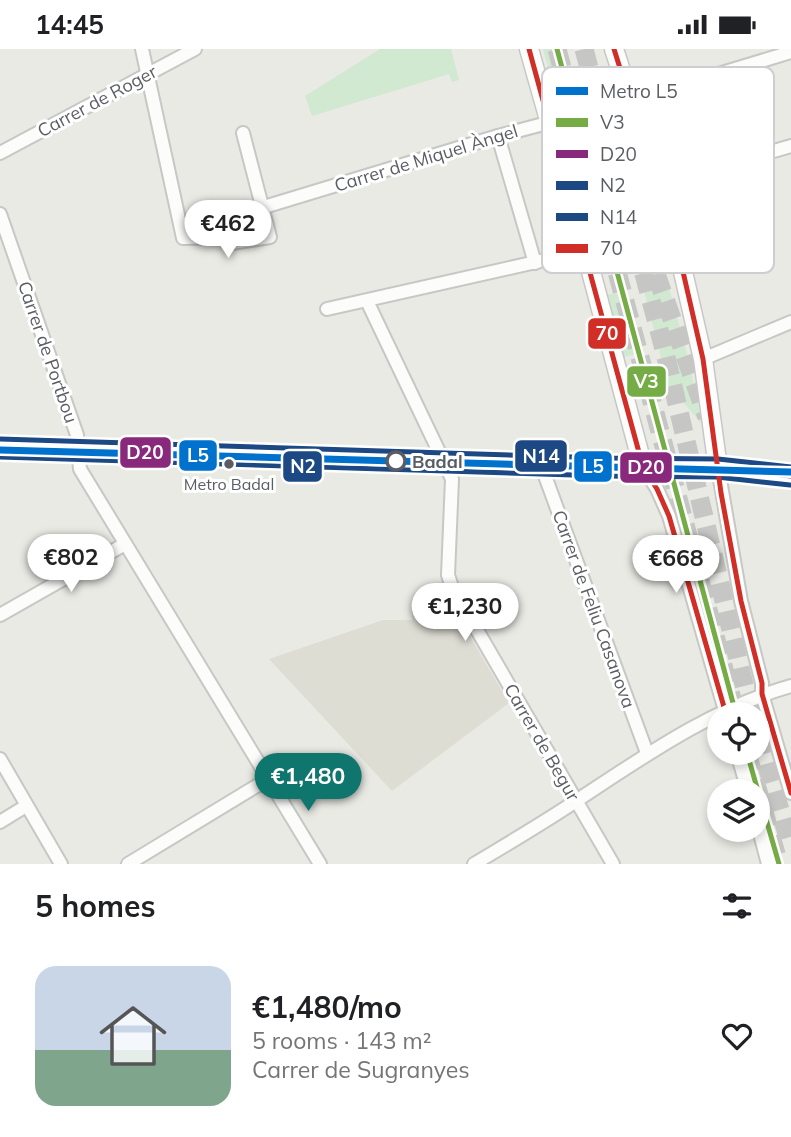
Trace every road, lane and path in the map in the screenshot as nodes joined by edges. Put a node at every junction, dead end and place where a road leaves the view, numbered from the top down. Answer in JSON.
{"nodes":[{"id":1,"x":142,"y":49,"type":"edge"},
{"id":2,"x":195,"y":49,"type":"edge"},
{"id":3,"x":529,"y":49,"type":"edge"},
{"id":4,"x":614,"y":49,"type":"edge"},
{"id":5,"x":791,"y":52,"type":"edge"},
{"id":6,"x":620,"y":67,"type":"edge"},
{"id":7,"x":742,"y":67,"type":"edge"},
{"id":8,"x":148,"y":73,"type":"junction"},
{"id":9,"x":542,"y":96,"type":"edge"},
{"id":10,"x":542,"y":124,"type":"edge"},
{"id":11,"x":243,"y":133,"type":"dead end"},
{"id":12,"x":498,"y":136,"type":"junction"},
{"id":13,"x":791,"y":146,"type":"edge"},
{"id":14,"x":774,"y":151,"type":"edge"},
{"id":15,"x":0,"y":153,"type":"edge"},
{"id":16,"x":264,"y":207,"type":"junction"},
{"id":17,"x":0,"y":214,"type":"edge"},
{"id":18,"x":542,"y":261,"type":"edge"},
{"id":19,"x":535,"y":263,"type":"junction"},
{"id":20,"x":591,"y":273,"type":"edge"},
{"id":21,"x":683,"y":273,"type":"edge"},
{"id":22,"x":367,"y":301,"type":"junction"},
{"id":23,"x":327,"y":309,"type":"dead end"},
{"id":24,"x":791,"y":322,"type":"edge"},
{"id":25,"x":703,"y":359,"type":"junction"},
{"id":26,"x":0,"y":448,"type":"edge"},
{"id":27,"x":80,"y":451,"type":"junction"},
{"id":28,"x":442,"y":461,"type":"junction"},
{"id":29,"x":541,"y":464,"type":"junction"},
{"id":30,"x":643,"y":467,"type":"junction"},
{"id":31,"x":718,"y":468,"type":"junction"},
{"id":32,"x":791,"y":475,"type":"edge"},
{"id":33,"x":125,"y":544,"type":"junction"},
{"id":34,"x":0,"y":615,"type":"edge"},
{"id":35,"x":791,"y":686,"type":"edge"},
{"id":36,"x":762,"y":694,"type":"junction"},
{"id":37,"x":722,"y":702,"type":"edge"},
{"id":38,"x":746,"y":702,"type":"edge"},
{"id":39,"x":707,"y":721,"type":"edge"},
{"id":40,"x":647,"y":753,"type":"junction"},
{"id":41,"x":0,"y":759,"type":"edge"},
{"id":42,"x":268,"y":779,"type":"junction"},
{"id":43,"x":791,"y":793,"type":"edge"},
{"id":44,"x":576,"y":801,"type":"junction"},
{"id":45,"x":26,"y":806,"type":"junction"},
{"id":46,"x":0,"y":822,"type":"edge"},
{"id":47,"x":762,"y":842,"type":"edge"},
{"id":48,"x":61,"y":864,"type":"edge"},
{"id":49,"x":128,"y":864,"type":"edge"},
{"id":50,"x":320,"y":864,"type":"edge"},
{"id":51,"x":474,"y":864,"type":"edge"},
{"id":52,"x":613,"y":864,"type":"edge"},
{"id":53,"x":768,"y":864,"type":"edge"}],
"edges":[{"from":1,"to":8,"type":"street"},
{"from":2,"to":8,"type":"street","name":"Carrer de Roger"},
{"from":3,"to":9,"type":"street"},
{"from":4,"to":6,"type":"street"},
{"from":5,"to":7,"type":"street","name":"Carrer de Miquel Àngel"},
{"from":8,"to":15,"type":"street","name":"Carrer de Roger"},
{"from":8,"to":16,"type":"street"},
{"from":10,"to":12,"type":"street","name":"Carrer de Miquel Àngel"},
{"from":11,"to":16,"type":"street"},
{"from":12,"to":16,"type":"street","name":"Carrer de Miquel Àngel"},
{"from":12,"to":19,"type":"street"},
{"from":13,"to":14,"type":"street"},
{"from":17,"to":27,"type":"street","name":"Carrer de Portbou"},
{"from":18,"to":19,"type":"street"},
{"from":19,"to":22,"type":"street"},
{"from":20,"to":30,"type":"street"},
{"from":21,"to":25,"type":"street"},
{"from":22,"to":23,"type":"street"},
{"from":22,"to":28,"type":"street","name":"Carrer de Begur"},
{"from":24,"to":25,"type":"street"},
{"from":25,"to":31,"type":"street"},
{"from":26,"to":27,"type":"street"},
{"from":27,"to":28,"type":"street"},
{"from":27,"to":33,"type":"street","name":"Carrer de Portbou"},
{"from":28,"to":29,"type":"street"},
{"from":28,"to":44,"type":"street","name":"Carrer de Begur"},
{"from":29,"to":30,"type":"street"},
{"from":29,"to":40,"type":"street","name":"Carrer de Feliu Casanova"},
{"from":30,"to":31,"type":"street"},
{"from":30,"to":37,"type":"street"},
{"from":31,"to":32,"type":"street"},
{"from":31,"to":36,"type":"street"},
{"from":33,"to":34,"type":"street"},
{"from":33,"to":42,"type":"street","name":"Carrer de Portbou"},
{"from":35,"to":36,"type":"street"},
{"from":36,"to":38,"type":"street"},
{"from":36,"to":43,"type":"street"},
{"from":39,"to":40,"type":"street"},
{"from":40,"to":44,"type":"street"},
{"from":41,"to":45,"type":"street"},
{"from":42,"to":49,"type":"street"},
{"from":42,"to":50,"type":"street","name":"Carrer de Portbou"},
{"from":44,"to":51,"type":"street"},
{"from":44,"to":52,"type":"street","name":"Carrer de Begur"},
{"from":45,"to":46,"type":"street"},
{"from":45,"to":48,"type":"street"},
{"from":47,"to":53,"type":"street"}]}
